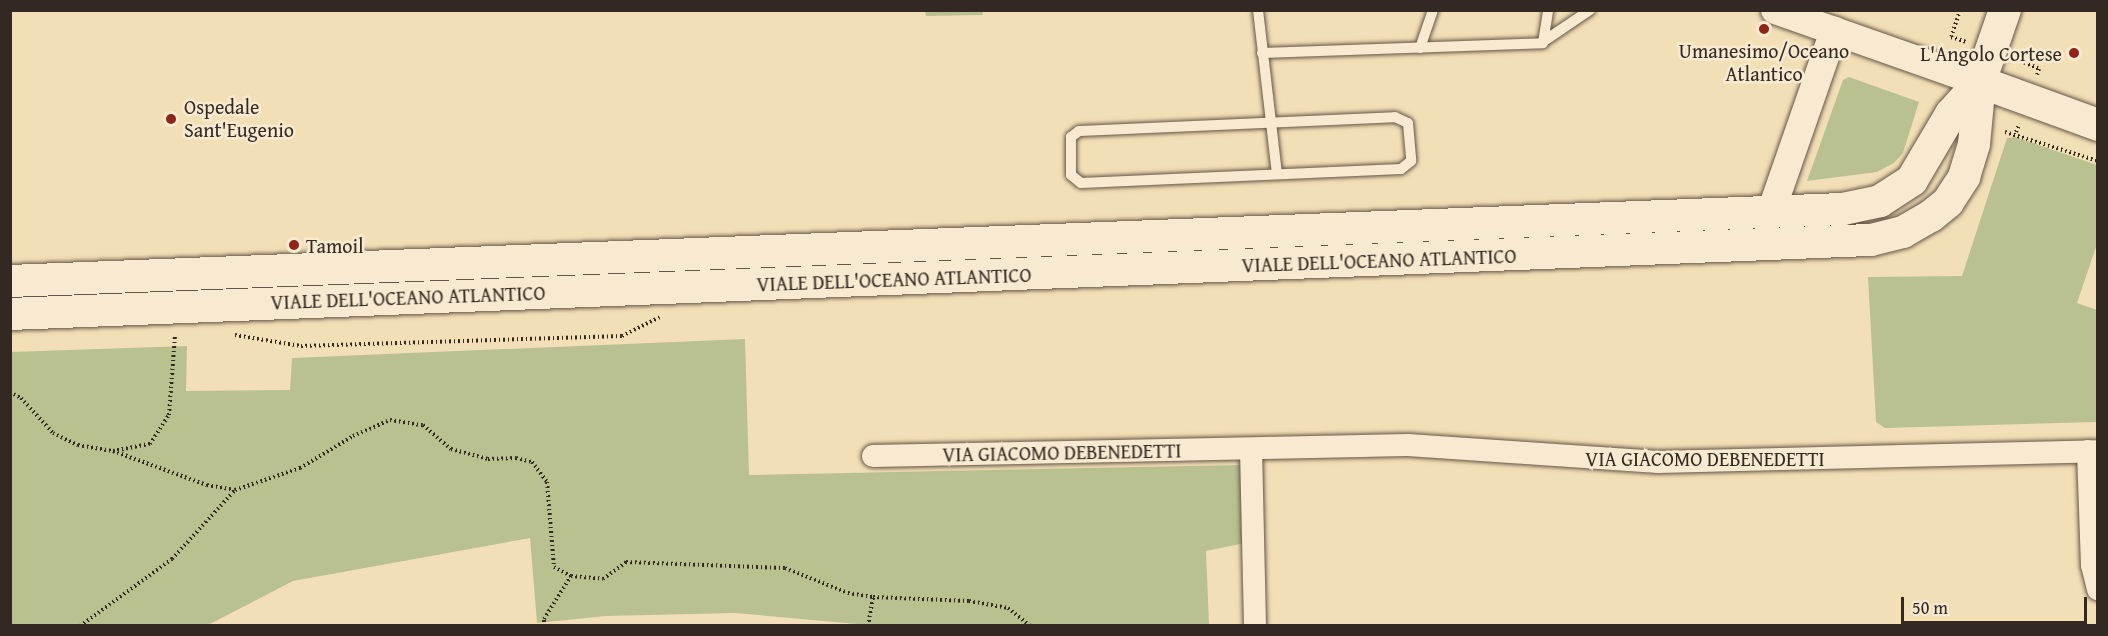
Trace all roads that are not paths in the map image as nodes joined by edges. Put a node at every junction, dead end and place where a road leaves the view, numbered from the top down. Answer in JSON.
{"nodes":[{"id":1,"x":1258,"y":10,"type":"edge"},
{"id":2,"x":1433,"y":10,"type":"edge"},
{"id":3,"x":1548,"y":10,"type":"edge"},
{"id":4,"x":1590,"y":10,"type":"edge"},
{"id":5,"x":1775,"y":10,"type":"edge"},
{"id":6,"x":2005,"y":10,"type":"edge"},
{"id":7,"x":1834,"y":32,"type":"junction"},
{"id":8,"x":1547,"y":39,"type":"junction"},
{"id":9,"x":1420,"y":48,"type":"junction"},
{"id":10,"x":1262,"y":53,"type":"junction"},
{"id":11,"x":1980,"y":82,"type":"junction"},
{"id":12,"x":1270,"y":122,"type":"junction"},
{"id":13,"x":2097,"y":125,"type":"edge"},
{"id":14,"x":1277,"y":174,"type":"junction"},
{"id":15,"x":1771,"y":212,"type":"junction"},
{"id":16,"x":10,"y":280,"type":"edge"},
{"id":17,"x":10,"y":314,"type":"edge"},
{"id":18,"x":1251,"y":449,"type":"junction"},
{"id":19,"x":2093,"y":451,"type":"edge"},
{"id":20,"x":873,"y":456,"type":"dead end"},
{"id":21,"x":2097,"y":589,"type":"edge"},
{"id":22,"x":1256,"y":626,"type":"edge"}],
"edges":[{"from":1,"to":10,"type":"lane"},
{"from":2,"to":9,"type":"lane"},
{"from":3,"to":8,"type":"lane"},
{"from":4,"to":8,"type":"lane"},
{"from":5,"to":7,"type":"street"},
{"from":6,"to":11,"type":"main road"},
{"from":7,"to":11,"type":"street"},
{"from":7,"to":15,"type":"street"},
{"from":8,"to":9,"type":"lane"},
{"from":9,"to":10,"type":"lane"},
{"from":10,"to":12,"type":"lane"},
{"from":11,"to":13,"type":"main road"},
{"from":11,"to":15,"type":"main road","name":"VIALE DELL'OCEANO ATLANTICO"},
{"from":11,"to":17,"type":"main road","name":"VIALE DELL'OCEANO ATLANTICO"},
{"from":12,"to":14,"type":"lane"},
{"from":12,"to":14,"type":"lane"},
{"from":12,"to":14,"type":"lane"},
{"from":15,"to":16,"type":"main road","name":"VIALE DELL'OCEANO ATLANTICO"},
{"from":18,"to":19,"type":"street","name":"VIA GIACOMO DEBENEDETTI"},
{"from":18,"to":20,"type":"street","name":"VIA GIACOMO DEBENEDETTI"},
{"from":18,"to":22,"type":"street"},
{"from":19,"to":21,"type":"street","name":"VIA GIACOMO DEBENEDETTI"}]}
